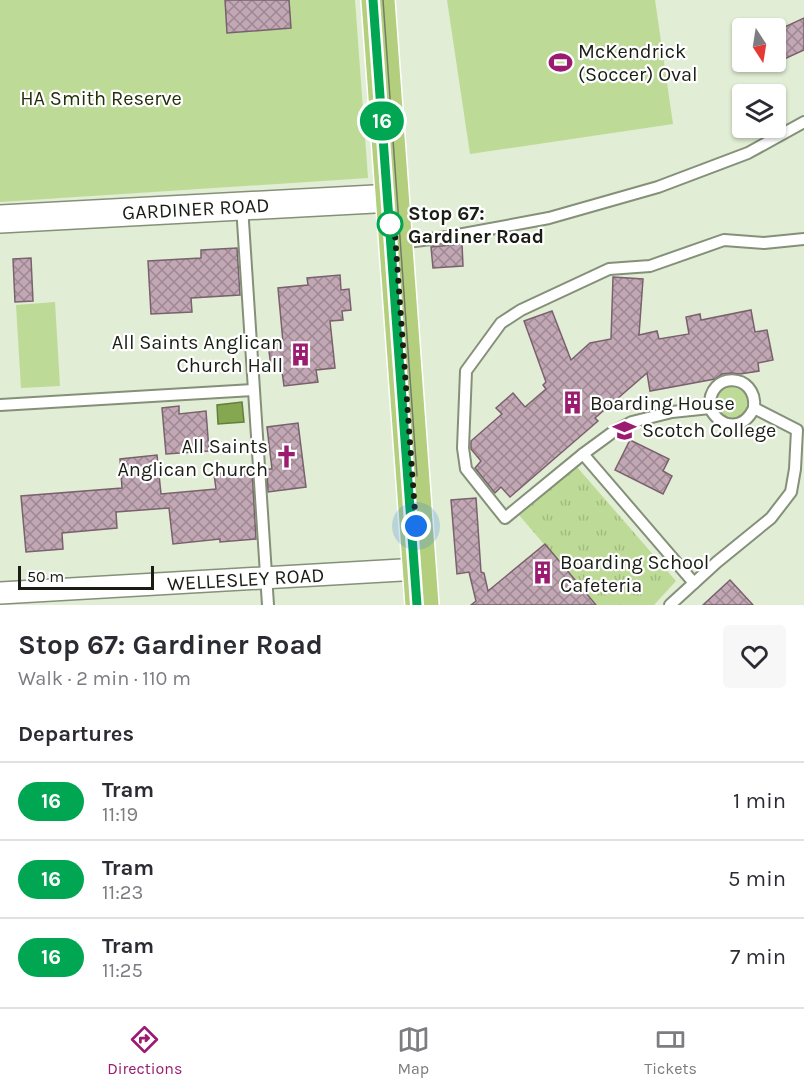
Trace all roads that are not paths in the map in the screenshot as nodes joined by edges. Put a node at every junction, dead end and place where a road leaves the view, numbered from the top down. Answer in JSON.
{"nodes":[{"id":1,"x":378,"y":0,"type":"edge"},
{"id":2,"x":804,"y":122,"type":"edge"},
{"id":3,"x":393,"y":198,"type":"junction"},
{"id":4,"x":242,"y":206,"type":"junction"},
{"id":5,"x":0,"y":219,"type":"edge"},
{"id":6,"x":804,"y":239,"type":"edge"},
{"id":7,"x":396,"y":243,"type":"junction"},
{"id":8,"x":253,"y":390,"type":"junction"},
{"id":9,"x":0,"y":405,"type":"edge"},
{"id":10,"x":710,"y":408,"type":"junction"},
{"id":11,"x":754,"y":408,"type":"junction"},
{"id":12,"x":583,"y":454,"type":"junction"},
{"id":13,"x":419,"y":569,"type":"junction"},
{"id":14,"x":266,"y":577,"type":"junction"},
{"id":15,"x":694,"y":583,"type":"junction"},
{"id":16,"x":0,"y":593,"type":"edge"},
{"id":17,"x":268,"y":605,"type":"edge"},
{"id":18,"x":422,"y":605,"type":"edge"},
{"id":19,"x":670,"y":605,"type":"edge"}],
"edges":[{"from":1,"to":3,"type":"main road"},
{"from":2,"to":7,"type":"lane"},
{"from":3,"to":4,"type":"street","name":"GARDINER ROAD"},
{"from":3,"to":7,"type":"main road"},
{"from":4,"to":5,"type":"street","name":"GARDINER ROAD"},
{"from":4,"to":8,"type":"lane"},
{"from":6,"to":12,"type":"lane"},
{"from":7,"to":13,"type":"main road"},
{"from":8,"to":9,"type":"lane"},
{"from":8,"to":14,"type":"lane"},
{"from":10,"to":11,"type":"lane"},
{"from":10,"to":11,"type":"lane"},
{"from":10,"to":12,"type":"lane"},
{"from":11,"to":15,"type":"lane"},
{"from":12,"to":15,"type":"lane"},
{"from":13,"to":14,"type":"street","name":"WELLESLEY ROAD"},
{"from":13,"to":18,"type":"main road"},
{"from":14,"to":16,"type":"street","name":"WELLESLEY ROAD"},
{"from":14,"to":17,"type":"lane"},
{"from":15,"to":19,"type":"lane"}]}
